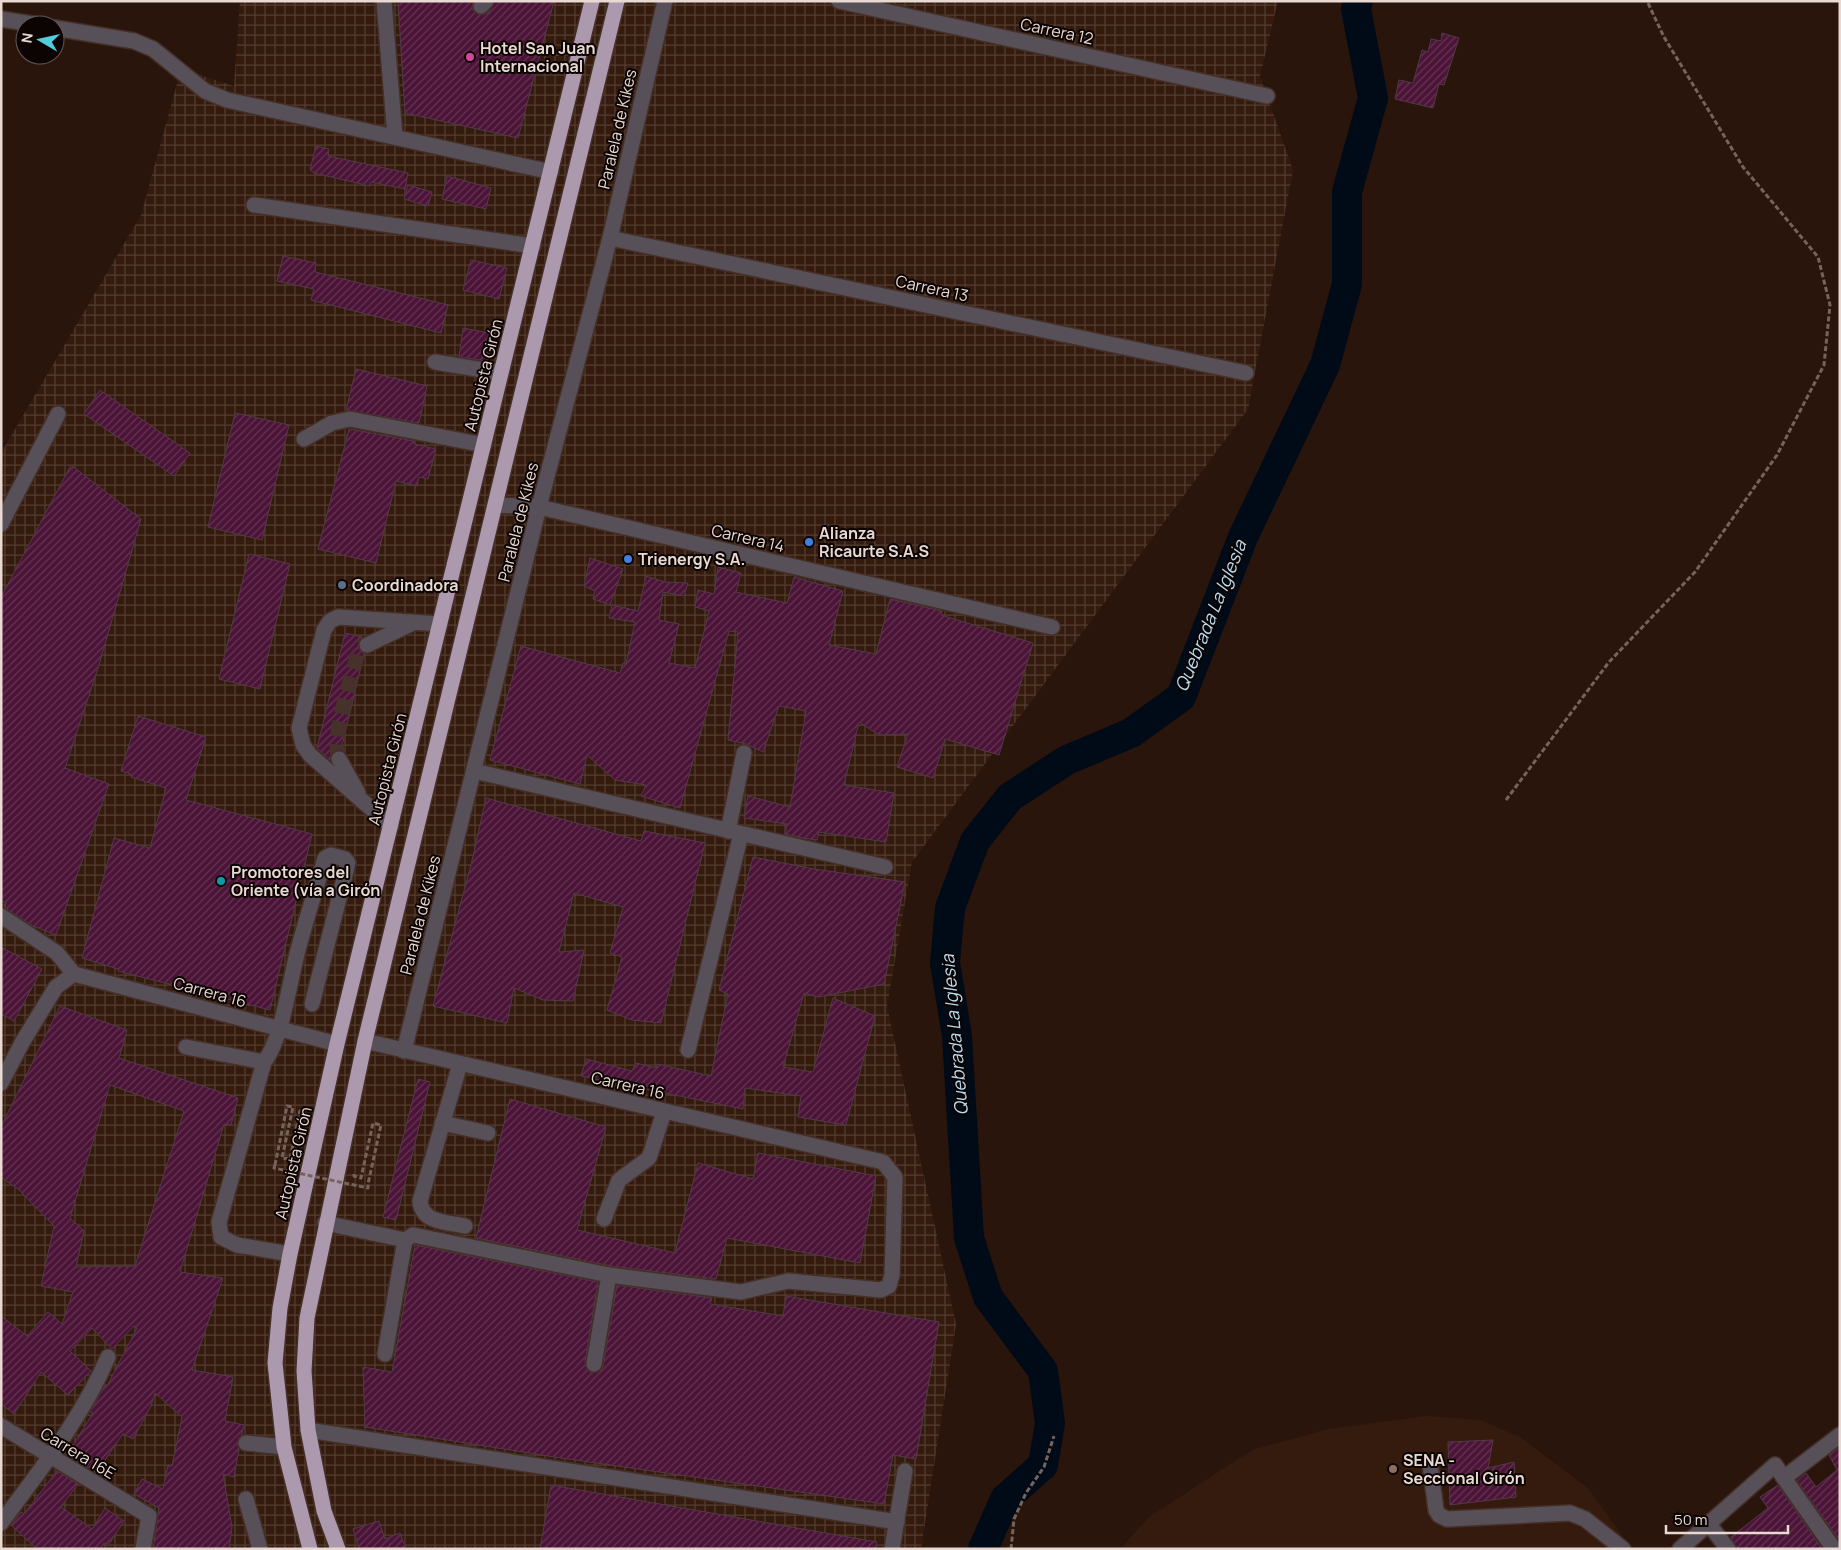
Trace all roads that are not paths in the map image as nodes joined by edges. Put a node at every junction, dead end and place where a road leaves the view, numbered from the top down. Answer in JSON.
{"nodes":[{"id":1,"x":384,"y":1,"type":"edge"},
{"id":2,"x":592,"y":1,"type":"edge"},
{"id":3,"x":616,"y":1,"type":"edge"},
{"id":4,"x":665,"y":1,"type":"edge"},
{"id":5,"x":839,"y":1,"type":"edge"},
{"id":6,"x":1,"y":19,"type":"edge"},
{"id":7,"x":15,"y":21,"type":"edge"},
{"id":8,"x":65,"y":30,"type":"edge"},
{"id":9,"x":1267,"y":96,"type":"dead end"},
{"id":10,"x":395,"y":137,"type":"junction"},
{"id":11,"x":551,"y":172,"type":"junction"},
{"id":12,"x":254,"y":205,"type":"dead end"},
{"id":13,"x":610,"y":238,"type":"junction"},
{"id":14,"x":533,"y":246,"type":"junction"},
{"id":15,"x":435,"y":362,"type":"dead end"},
{"id":16,"x":1246,"y":373,"type":"dead end"},
{"id":17,"x":501,"y":374,"type":"junction"},
{"id":18,"x":58,"y":414,"type":"dead end"},
{"id":19,"x":304,"y":439,"type":"dead end"},
{"id":20,"x":484,"y":445,"type":"junction"},
{"id":21,"x":495,"y":505,"type":"junction"},
{"id":22,"x":539,"y":508,"type":"junction"},
{"id":23,"x":1,"y":524,"type":"edge"},
{"id":24,"x":414,"y":622,"type":"junction"},
{"id":25,"x":440,"y":624,"type":"junction"},
{"id":26,"x":1052,"y":627,"type":"dead end"},
{"id":27,"x":366,"y":645,"type":"tunnel mouth"},
{"id":28,"x":744,"y":753,"type":"dead end"},
{"id":29,"x":339,"y":759,"type":"tunnel mouth"},
{"id":30,"x":474,"y":772,"type":"junction"},
{"id":31,"x":364,"y":803,"type":"junction"},
{"id":32,"x":391,"y":826,"type":"junction"},
{"id":33,"x":734,"y":832,"type":"junction"},
{"id":34,"x":885,"y":867,"type":"dead end"},
{"id":35,"x":1,"y":916,"type":"edge"},
{"id":36,"x":298,"y":948,"type":"junction"},
{"id":37,"x":324,"y":956,"type":"junction"},
{"id":38,"x":74,"y":974,"type":"junction"},
{"id":39,"x":312,"y":1004,"type":"dead end"},
{"id":40,"x":278,"y":1028,"type":"junction"},
{"id":41,"x":365,"y":1041,"type":"junction"},
{"id":42,"x":338,"y":1044,"type":"junction"},
{"id":43,"x":186,"y":1047,"type":"dead end"},
{"id":44,"x":404,"y":1050,"type":"junction"},
{"id":45,"x":688,"y":1050,"type":"dead end"},
{"id":46,"x":264,"y":1062,"type":"junction"},
{"id":47,"x":460,"y":1064,"type":"junction"},
{"id":48,"x":1,"y":1083,"type":"edge"},
{"id":49,"x":664,"y":1112,"type":"junction"},
{"id":50,"x":442,"y":1123,"type":"junction"},
{"id":51,"x":488,"y":1133,"type":"dead end"},
{"id":52,"x":604,"y":1219,"type":"dead end"},
{"id":53,"x":325,"y":1223,"type":"junction"},
{"id":54,"x":465,"y":1226,"type":"dead end"},
{"id":55,"x":404,"y":1240,"type":"junction"},
{"id":56,"x":290,"y":1254,"type":"junction"},
{"id":57,"x":609,"y":1275,"type":"junction"},
{"id":58,"x":385,"y":1354,"type":"dead end"},
{"id":59,"x":108,"y":1358,"type":"dead end"},
{"id":60,"x":594,"y":1364,"type":"dead end"},
{"id":61,"x":1,"y":1426,"type":"edge"},
{"id":62,"x":308,"y":1430,"type":"junction"},
{"id":63,"x":1840,"y":1435,"type":"edge"},
{"id":64,"x":246,"y":1443,"type":"dead end"},
{"id":65,"x":284,"y":1447,"type":"junction"},
{"id":66,"x":50,"y":1457,"type":"junction"},
{"id":67,"x":1430,"y":1464,"type":"dead end"},
{"id":68,"x":905,"y":1471,"type":"dead end"},
{"id":69,"x":1784,"y":1478,"type":"junction"},
{"id":70,"x":246,"y":1499,"type":"dead end"},
{"id":71,"x":897,"y":1522,"type":"junction"},
{"id":72,"x":1,"y":1523,"type":"edge"},
{"id":73,"x":1708,"y":1524,"type":"junction"},
{"id":74,"x":143,"y":1549,"type":"edge"},
{"id":75,"x":260,"y":1549,"type":"edge"},
{"id":76,"x":310,"y":1549,"type":"edge"},
{"id":77,"x":338,"y":1549,"type":"edge"},
{"id":78,"x":892,"y":1549,"type":"edge"},
{"id":79,"x":1623,"y":1549,"type":"edge"},
{"id":80,"x":1680,"y":1549,"type":"edge"},
{"id":81,"x":1728,"y":1549,"type":"edge"},
{"id":82,"x":1834,"y":1549,"type":"edge"}],
"edges":[{"from":1,"to":10,"type":"street"},
{"from":2,"to":11,"type":"highway","name":"Autopista Girón"},
{"from":3,"to":21,"type":"highway"},
{"from":4,"to":13,"type":"street","name":"Paralela de Kikes"},
{"from":5,"to":9,"type":"street","name":"Carrera 12"},
{"from":6,"to":7,"type":"street"},
{"from":8,"to":10,"type":"street"},
{"from":10,"to":11,"type":"street"},
{"from":11,"to":14,"type":"highway","name":"Autopista Girón"},
{"from":12,"to":14,"type":"street"},
{"from":13,"to":16,"type":"street","name":"Carrera 13"},
{"from":13,"to":22,"type":"street","name":"Paralela de Kikes"},
{"from":14,"to":17,"type":"highway","name":"Autopista Girón"},
{"from":15,"to":17,"type":"street"},
{"from":17,"to":20,"type":"highway","name":"Autopista Girón"},
{"from":18,"to":23,"type":"street"},
{"from":19,"to":20,"type":"street"},
{"from":20,"to":25,"type":"highway","name":"Autopista Girón"},
{"from":21,"to":22,"type":"street","name":"Carrera 14"},
{"from":21,"to":41,"type":"highway"},
{"from":22,"to":26,"type":"street","name":"Carrera 14"},
{"from":22,"to":30,"type":"street","name":"Paralela de Kikes"},
{"from":24,"to":25,"type":"street"},
{"from":24,"to":27,"type":"street"},
{"from":24,"to":31,"type":"street"},
{"from":25,"to":32,"type":"highway","name":"Autopista Girón"},
{"from":28,"to":33,"type":"street"},
{"from":29,"to":31,"type":"street"},
{"from":30,"to":33,"type":"street"},
{"from":30,"to":44,"type":"street","name":"Paralela de Kikes"},
{"from":31,"to":32,"type":"street"},
{"from":32,"to":42,"type":"highway","name":"Autopista Girón"},
{"from":33,"to":34,"type":"street"},
{"from":33,"to":45,"type":"street"},
{"from":35,"to":38,"type":"street"},
{"from":36,"to":37,"type":"street"},
{"from":36,"to":37,"type":"street"},
{"from":36,"to":40,"type":"street"},
{"from":37,"to":39,"type":"street"},
{"from":38,"to":40,"type":"street","name":"Carrera 16"},
{"from":38,"to":48,"type":"street"},
{"from":40,"to":42,"type":"street","name":"Carrera 16"},
{"from":40,"to":46,"type":"street"},
{"from":41,"to":44,"type":"street","name":"Carrera 16"},
{"from":41,"to":53,"type":"highway"},
{"from":42,"to":56,"type":"highway","name":"Autopista Girón"},
{"from":43,"to":46,"type":"street"},
{"from":44,"to":47,"type":"street","name":"Carrera 16"},
{"from":46,"to":56,"type":"street"},
{"from":47,"to":49,"type":"street","name":"Carrera 16"},
{"from":47,"to":50,"type":"street"},
{"from":49,"to":52,"type":"street"},
{"from":49,"to":57,"type":"street","name":"Carrera 16"},
{"from":50,"to":51,"type":"street"},
{"from":50,"to":54,"type":"street"},
{"from":53,"to":55,"type":"street"},
{"from":53,"to":62,"type":"highway"},
{"from":55,"to":57,"type":"street"},
{"from":55,"to":58,"type":"street"},
{"from":56,"to":65,"type":"highway","name":"Autopista Girón"},
{"from":57,"to":60,"type":"street"},
{"from":59,"to":66,"type":"street"},
{"from":61,"to":66,"type":"street","name":"Carrera 16E"},
{"from":62,"to":71,"type":"street"},
{"from":62,"to":77,"type":"highway"},
{"from":63,"to":69,"type":"street"},
{"from":64,"to":65,"type":"street"},
{"from":65,"to":76,"type":"highway","name":"Autopista Girón"},
{"from":66,"to":72,"type":"street"},
{"from":66,"to":74,"type":"street","name":"Carrera 16E"},
{"from":67,"to":79,"type":"street"},
{"from":68,"to":71,"type":"street"},
{"from":69,"to":73,"type":"street"},
{"from":69,"to":82,"type":"street"},
{"from":70,"to":75,"type":"street"},
{"from":71,"to":78,"type":"street"},
{"from":73,"to":80,"type":"street"},
{"from":73,"to":81,"type":"street"}]}
